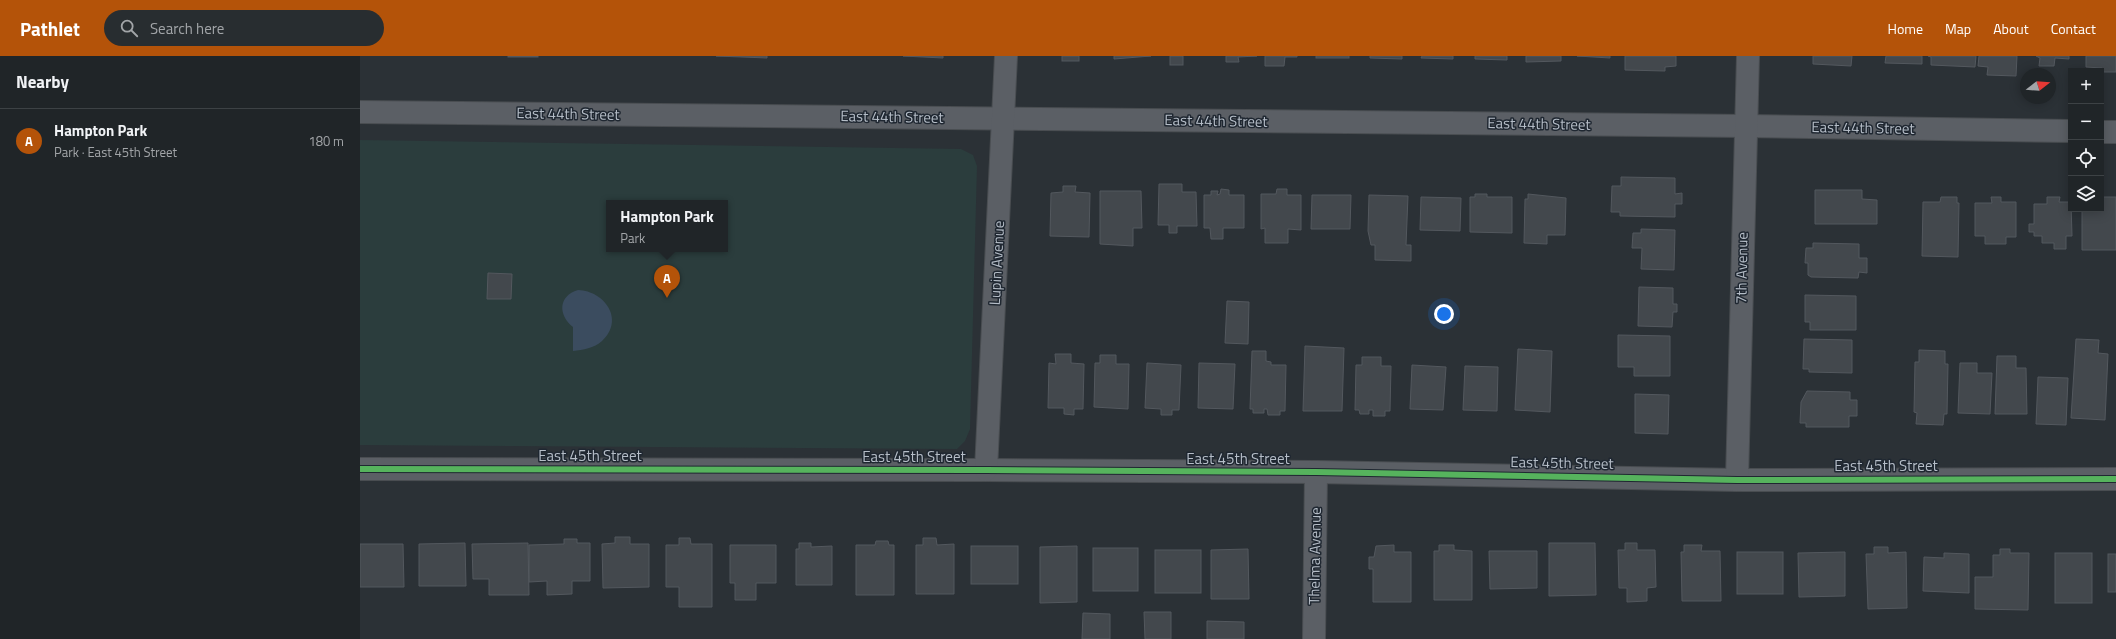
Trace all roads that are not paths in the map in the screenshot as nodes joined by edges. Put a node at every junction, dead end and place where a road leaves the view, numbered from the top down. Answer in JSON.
{"nodes":[{"id":1,"x":1006,"y":56,"type":"edge"},
{"id":2,"x":1748,"y":56,"type":"edge"},
{"id":3,"x":360,"y":112,"type":"edge"},
{"id":4,"x":1005,"y":118,"type":"junction"},
{"id":5,"x":1746,"y":126,"type":"junction"},
{"id":6,"x":2068,"y":131,"type":"edge"},
{"id":7,"x":2104,"y":132,"type":"edge"},
{"id":8,"x":2116,"y":132,"type":"edge"},
{"id":9,"x":360,"y":469,"type":"edge"},
{"id":10,"x":986,"y":470,"type":"junction"},
{"id":11,"x":1316,"y":472,"type":"junction"},
{"id":12,"x":2116,"y":479,"type":"edge"},
{"id":13,"x":1737,"y":480,"type":"junction"},
{"id":14,"x":1314,"y":639,"type":"edge"}],
"edges":[{"from":1,"to":4,"type":"street","name":"Lupin Avenue"},
{"from":2,"to":5,"type":"street","name":"7th Avenue"},
{"from":3,"to":4,"type":"street","name":"East 44th Street"},
{"from":4,"to":5,"type":"street","name":"East 44th Street"},
{"from":4,"to":10,"type":"street","name":"Lupin Avenue"},
{"from":5,"to":6,"type":"street","name":"East 44th Street"},
{"from":5,"to":13,"type":"street","name":"7th Avenue"},
{"from":7,"to":8,"type":"street"},
{"from":9,"to":10,"type":"street","name":"East 45th Street"},
{"from":10,"to":11,"type":"street","name":"East 45th Street"},
{"from":11,"to":13,"type":"street","name":"East 45th Street"},
{"from":11,"to":14,"type":"street","name":"Thelma Avenue"},
{"from":12,"to":13,"type":"street","name":"East 45th Street"}]}
